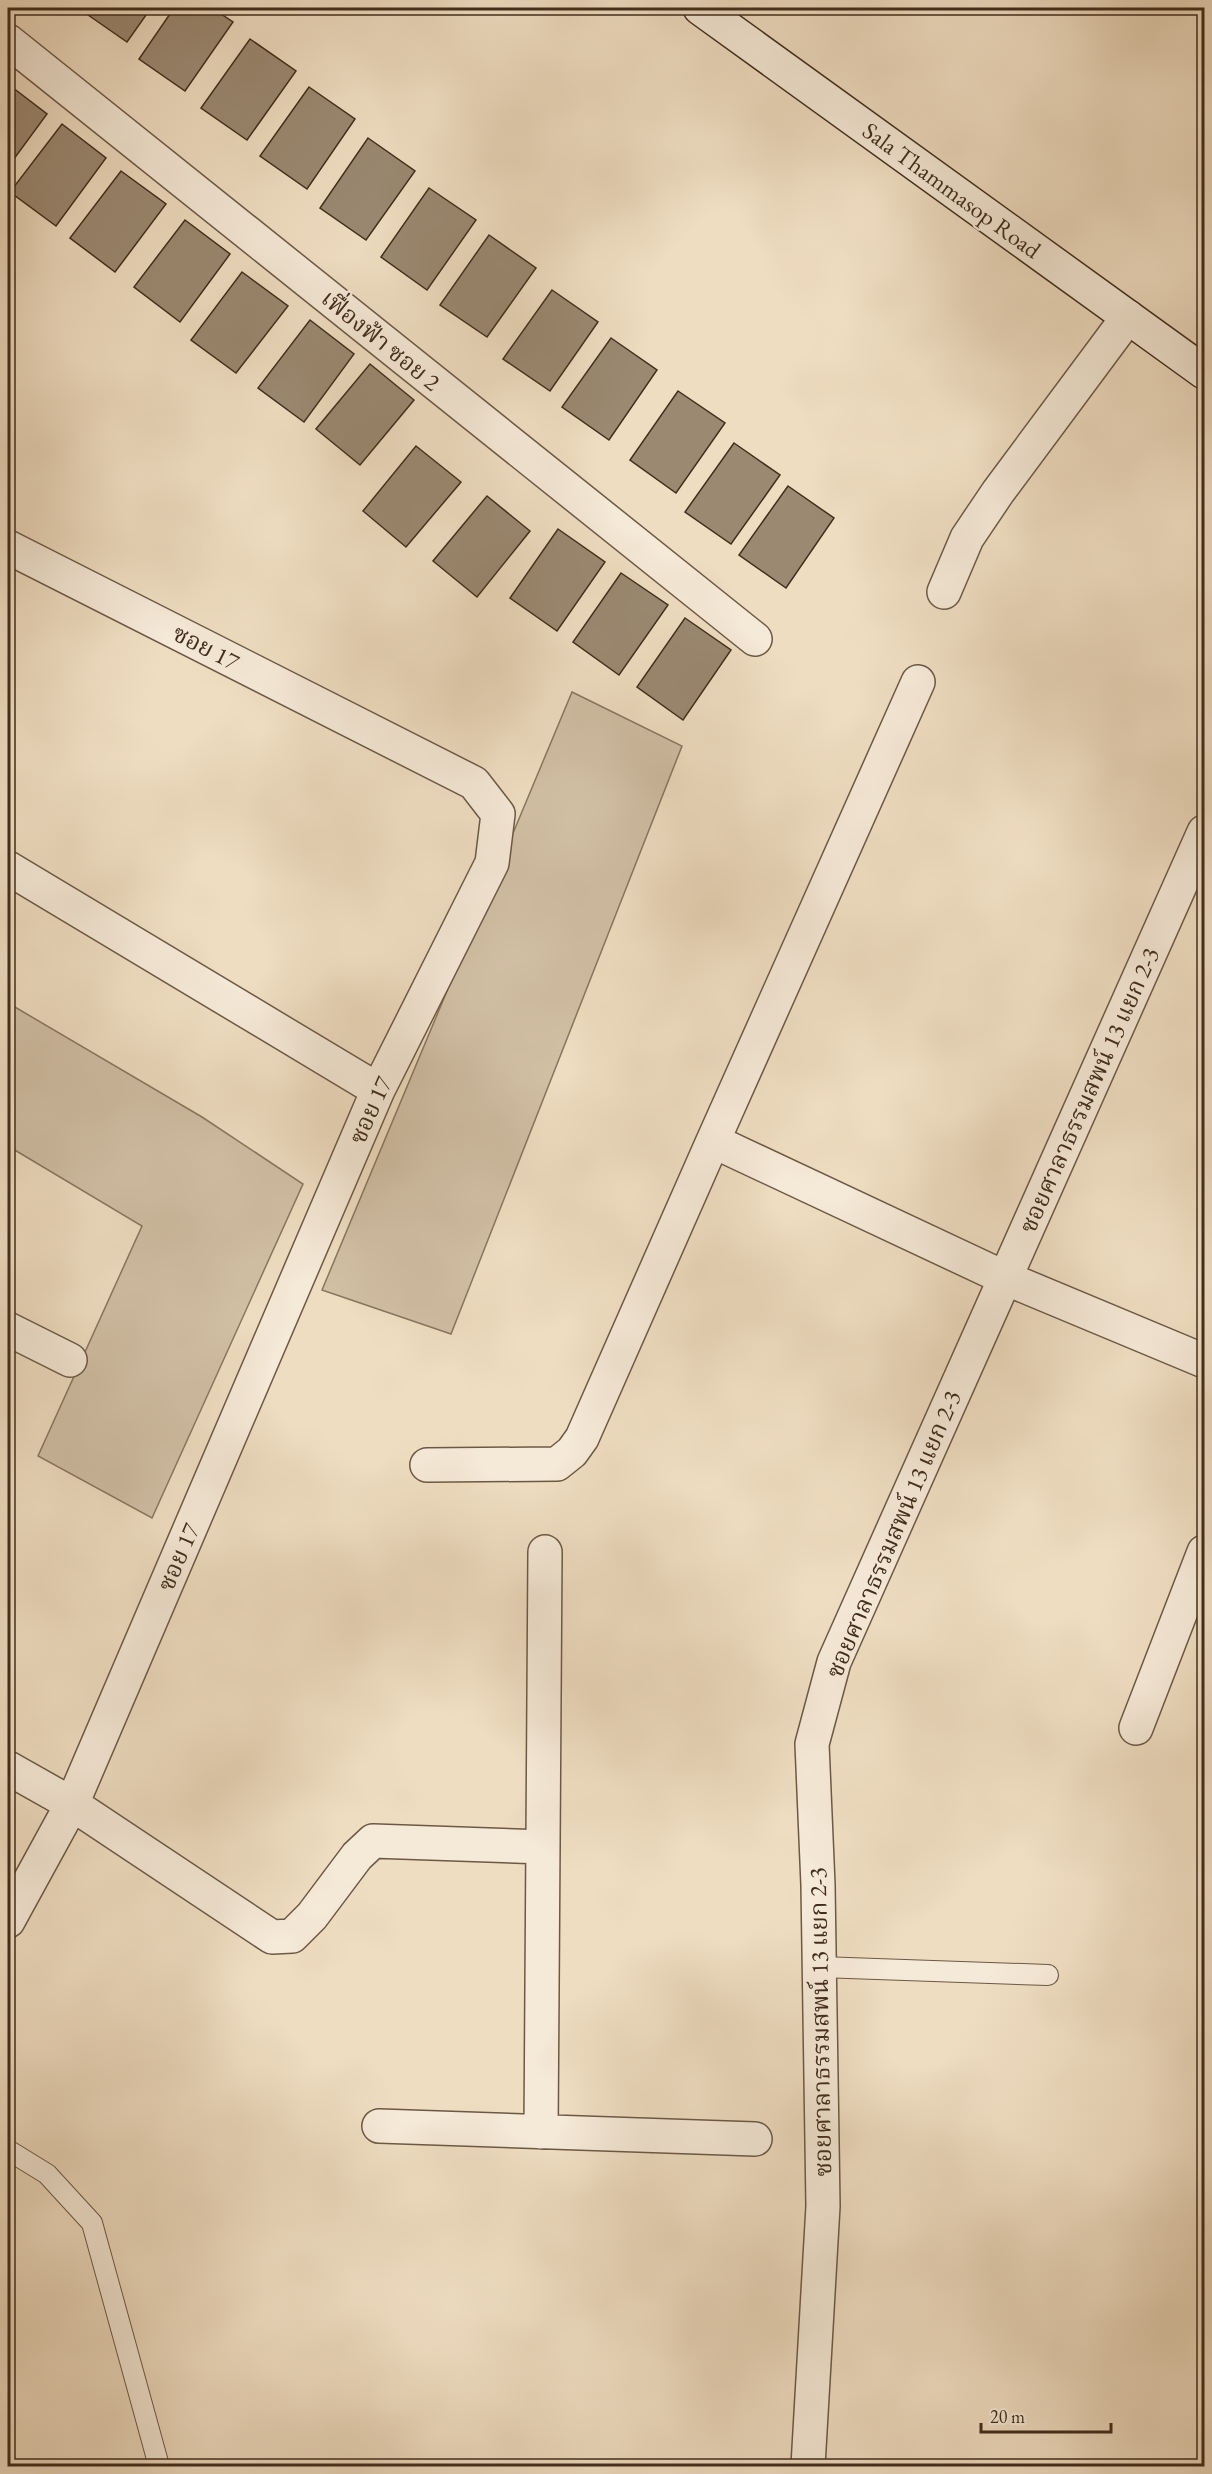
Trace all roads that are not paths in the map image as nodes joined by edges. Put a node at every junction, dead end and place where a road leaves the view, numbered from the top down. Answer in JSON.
{"nodes":[{"id":1,"x":700,"y":8,"type":"edge"},
{"id":2,"x":8,"y":41,"type":"edge"},
{"id":3,"x":1128,"y":317,"type":"junction"},
{"id":4,"x":1204,"y":372,"type":"edge"},
{"id":5,"x":8,"y":547,"type":"edge"},
{"id":6,"x":944,"y":592,"type":"dead end"},
{"id":7,"x":755,"y":639,"type":"dead end"},
{"id":8,"x":918,"y":682,"type":"dead end"},
{"id":9,"x":1204,"y":832,"type":"edge"},
{"id":10,"x":8,"y":868,"type":"edge"},
{"id":11,"x":378,"y":1090,"type":"junction"},
{"id":12,"x":714,"y":1141,"type":"junction"},
{"id":13,"x":1005,"y":1278,"type":"junction"},
{"id":14,"x":8,"y":1329,"type":"edge"},
{"id":15,"x":70,"y":1360,"type":"dead end"},
{"id":16,"x":1204,"y":1361,"type":"edge"},
{"id":17,"x":427,"y":1466,"type":"dead end"},
{"id":18,"x":545,"y":1552,"type":"dead end"},
{"id":19,"x":1202,"y":1566,"type":"edge"},
{"id":20,"x":1136,"y":1728,"type":"dead end"},
{"id":21,"x":8,"y":1768,"type":"edge"},
{"id":22,"x":72,"y":1804,"type":"junction"},
{"id":23,"x":543,"y":1847,"type":"junction"},
{"id":24,"x":8,"y":1921,"type":"edge"},
{"id":25,"x":820,"y":1967,"type":"junction"},
{"id":26,"x":1048,"y":1975,"type":"dead end"},
{"id":27,"x":379,"y":2126,"type":"dead end"},
{"id":28,"x":541,"y":2132,"type":"junction"},
{"id":29,"x":755,"y":2139,"type":"dead end"},
{"id":30,"x":8,"y":2150,"type":"edge"},
{"id":31,"x":159,"y":2466,"type":"edge"},
{"id":32,"x":808,"y":2466,"type":"edge"}],
"edges":[{"from":1,"to":3,"type":"street","name":"Sala Thammasop Road"},
{"from":2,"to":7,"type":"street","name":"เฟื่องฟ้า ซอย 2"},
{"from":3,"to":4,"type":"street","name":"Sala Thammasop Road"},
{"from":3,"to":6,"type":"street"},
{"from":5,"to":11,"type":"street","name":"ซอย 17"},
{"from":8,"to":12,"type":"street"},
{"from":9,"to":13,"type":"street","name":"ซอยศาลาธรรมสพน์ 13 แยก 2-3"},
{"from":10,"to":11,"type":"street"},
{"from":11,"to":22,"type":"street","name":"ซอย 17"},
{"from":12,"to":13,"type":"street"},
{"from":12,"to":17,"type":"street"},
{"from":13,"to":16,"type":"street"},
{"from":13,"to":25,"type":"street","name":"ซอยศาลาธรรมสพน์ 13 แยก 2-3"},
{"from":14,"to":15,"type":"street"},
{"from":18,"to":23,"type":"street"},
{"from":19,"to":20,"type":"street"},
{"from":21,"to":22,"type":"street"},
{"from":22,"to":23,"type":"street"},
{"from":22,"to":24,"type":"street","name":"ซอย 17"},
{"from":23,"to":28,"type":"street"},
{"from":25,"to":26,"type":"lane"},
{"from":25,"to":32,"type":"street","name":"ซอยศาลาธรรมสพน์ 13 แยก 2-3"},
{"from":27,"to":28,"type":"street"},
{"from":28,"to":29,"type":"street"},
{"from":30,"to":31,"type":"lane"}]}
